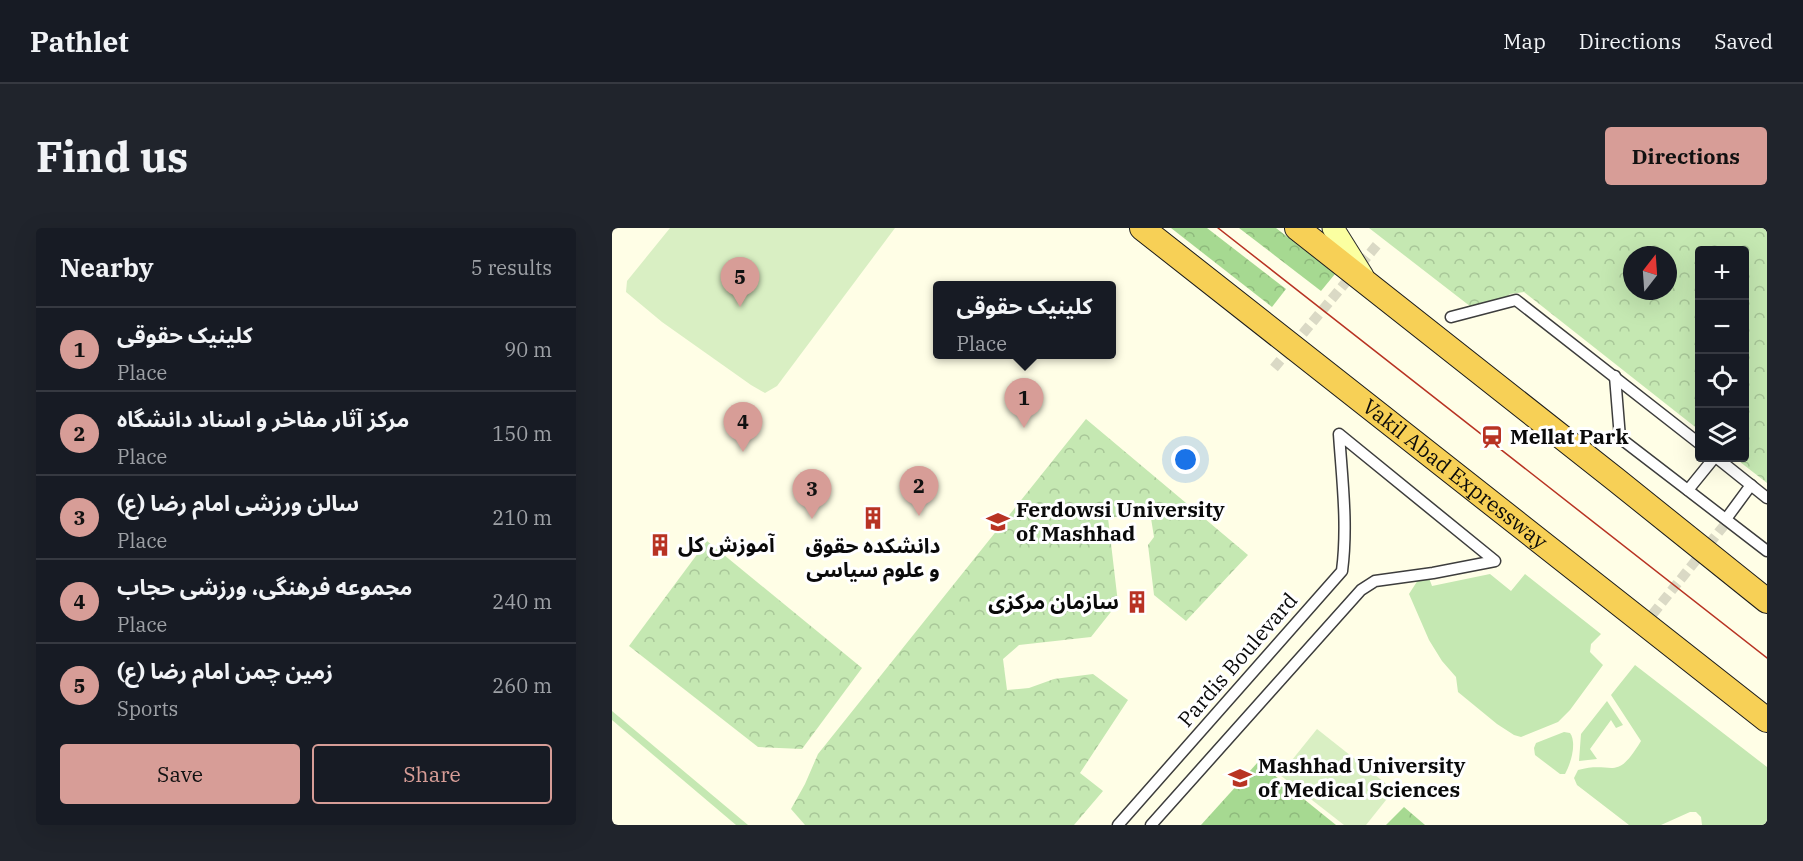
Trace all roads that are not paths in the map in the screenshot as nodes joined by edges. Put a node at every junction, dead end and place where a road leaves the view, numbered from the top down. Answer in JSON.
{"nodes":[{"id":1,"x":1142,"y":228,"type":"edge"},
{"id":2,"x":1297,"y":228,"type":"edge"},
{"id":3,"x":1333,"y":228,"type":"edge"},
{"id":4,"x":1368,"y":284,"type":"junction"},
{"id":5,"x":1451,"y":317,"type":"dead end"},
{"id":6,"x":1615,"y":376,"type":"junction"},
{"id":7,"x":1695,"y":440,"type":"edge"},
{"id":8,"x":1712,"y":462,"type":"edge"},
{"id":9,"x":1721,"y":462,"type":"edge"},
{"id":10,"x":1751,"y":485,"type":"junction"},
{"id":11,"x":1688,"y":490,"type":"junction"},
{"id":12,"x":1767,"y":498,"type":"edge"},
{"id":13,"x":1726,"y":519,"type":"junction"},
{"id":14,"x":1767,"y":551,"type":"edge"},
{"id":15,"x":1767,"y":601,"type":"edge"},
{"id":16,"x":1767,"y":720,"type":"edge"},
{"id":17,"x":1118,"y":825,"type":"edge"},
{"id":18,"x":1151,"y":825,"type":"edge"}],
"edges":[{"from":1,"to":16,"type":"highway","name":"Vakil Abad Expressway"},
{"from":2,"to":4,"type":"highway"},
{"from":3,"to":4,"type":"main road"},
{"from":4,"to":15,"type":"highway"},
{"from":5,"to":6,"type":"street"},
{"from":6,"to":7,"type":"street"},
{"from":6,"to":11,"type":"street"},
{"from":8,"to":11,"type":"street"},
{"from":9,"to":10,"type":"street"},
{"from":10,"to":12,"type":"street"},
{"from":10,"to":13,"type":"street"},
{"from":11,"to":13,"type":"street"},
{"from":13,"to":14,"type":"street"},
{"from":17,"to":18,"type":"street","name":"Pardis Boulevard"}]}
